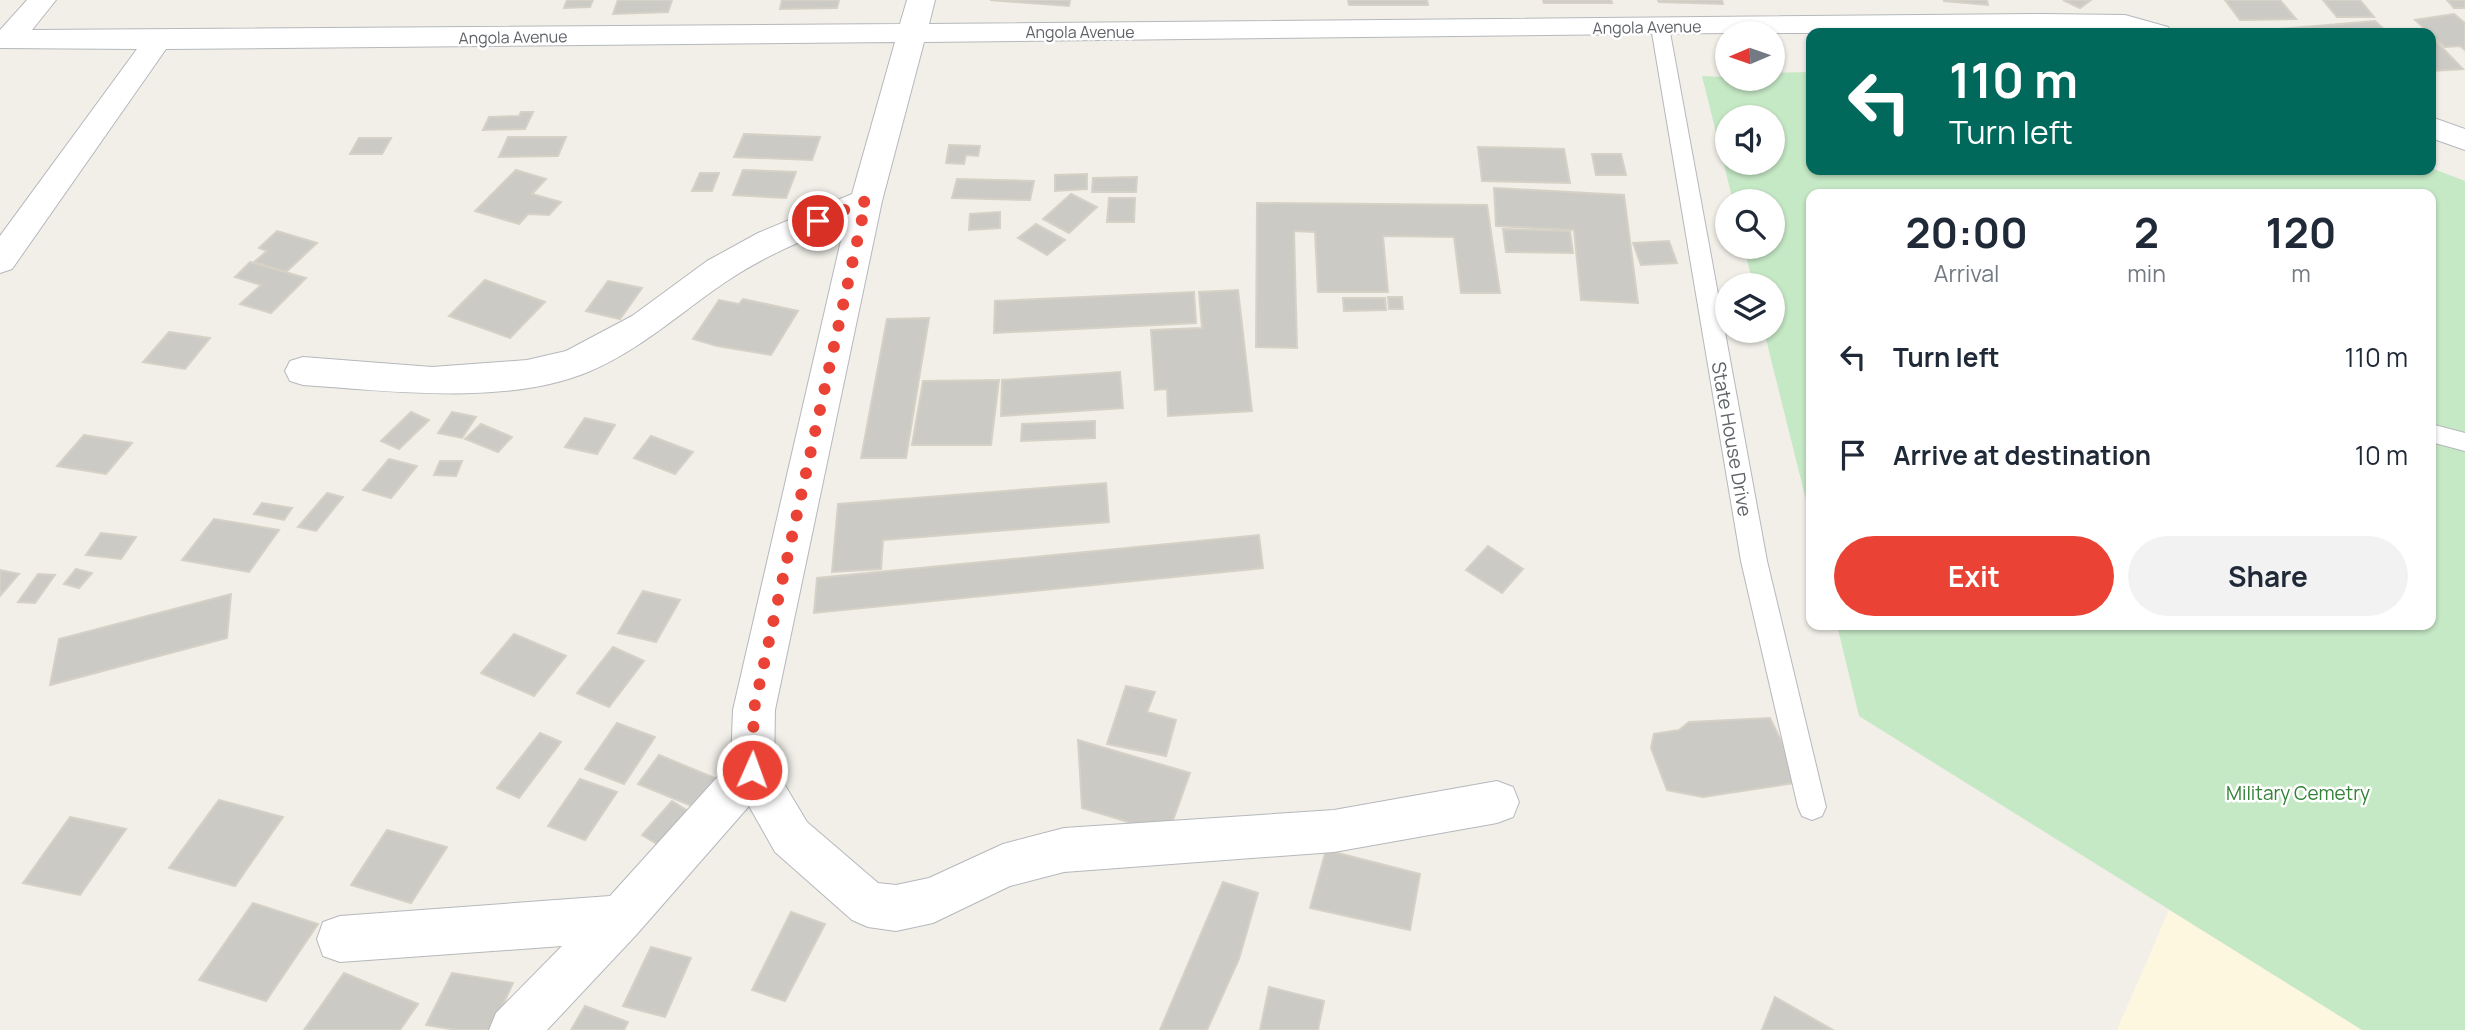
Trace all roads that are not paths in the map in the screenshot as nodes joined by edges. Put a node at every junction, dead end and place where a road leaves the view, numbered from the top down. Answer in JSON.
{"nodes":[{"id":1,"x":42,"y":0,"type":"edge"},
{"id":2,"x":1806,"y":12,"type":"edge"},
{"id":3,"x":2129,"y":12,"type":"edge"},
{"id":4,"x":916,"y":17,"type":"edge"},
{"id":5,"x":1660,"y":27,"type":"junction"},
{"id":6,"x":2151,"y":28,"type":"edge"},
{"id":7,"x":5,"y":39,"type":"edge"},
{"id":8,"x":158,"y":40,"type":"junction"},
{"id":9,"x":2436,"y":129,"type":"edge"},
{"id":10,"x":2465,"y":140,"type":"edge"},
{"id":11,"x":866,"y":201,"type":"junction"},
{"id":12,"x":0,"y":261,"type":"edge"},
{"id":13,"x":303,"y":370,"type":"dead end"},
{"id":14,"x":2436,"y":434,"type":"edge"},
{"id":15,"x":2465,"y":442,"type":"edge"},
{"id":16,"x":752,"y":770,"type":"junction"},
{"id":17,"x":1497,"y":802,"type":"dead end"},
{"id":18,"x":1812,"y":807,"type":"dead end"},
{"id":19,"x":621,"y":918,"type":"junction"},
{"id":20,"x":340,"y":939,"type":"dead end"},
{"id":21,"x":513,"y":1030,"type":"edge"}],
"edges":[{"from":1,"to":7,"type":"street"},
{"from":2,"to":3,"type":"street","name":"Angola Avenue"},
{"from":2,"to":5,"type":"street","name":"Angola Avenue"},
{"from":3,"to":6,"type":"street","name":"Angola Avenue"},
{"from":4,"to":5,"type":"street","name":"Angola Avenue"},
{"from":4,"to":8,"type":"street","name":"Angola Avenue"},
{"from":4,"to":11,"type":"street"},
{"from":5,"to":18,"type":"lane","name":"State House Drive"},
{"from":7,"to":8,"type":"street","name":"Angola Avenue"},
{"from":8,"to":12,"type":"street"},
{"from":9,"to":10,"type":"street"},
{"from":11,"to":13,"type":"street"},
{"from":11,"to":16,"type":"street"},
{"from":14,"to":15,"type":"lane"},
{"from":16,"to":17,"type":"street"},
{"from":16,"to":19,"type":"street"},
{"from":19,"to":20,"type":"street"},
{"from":19,"to":21,"type":"street"}]}
